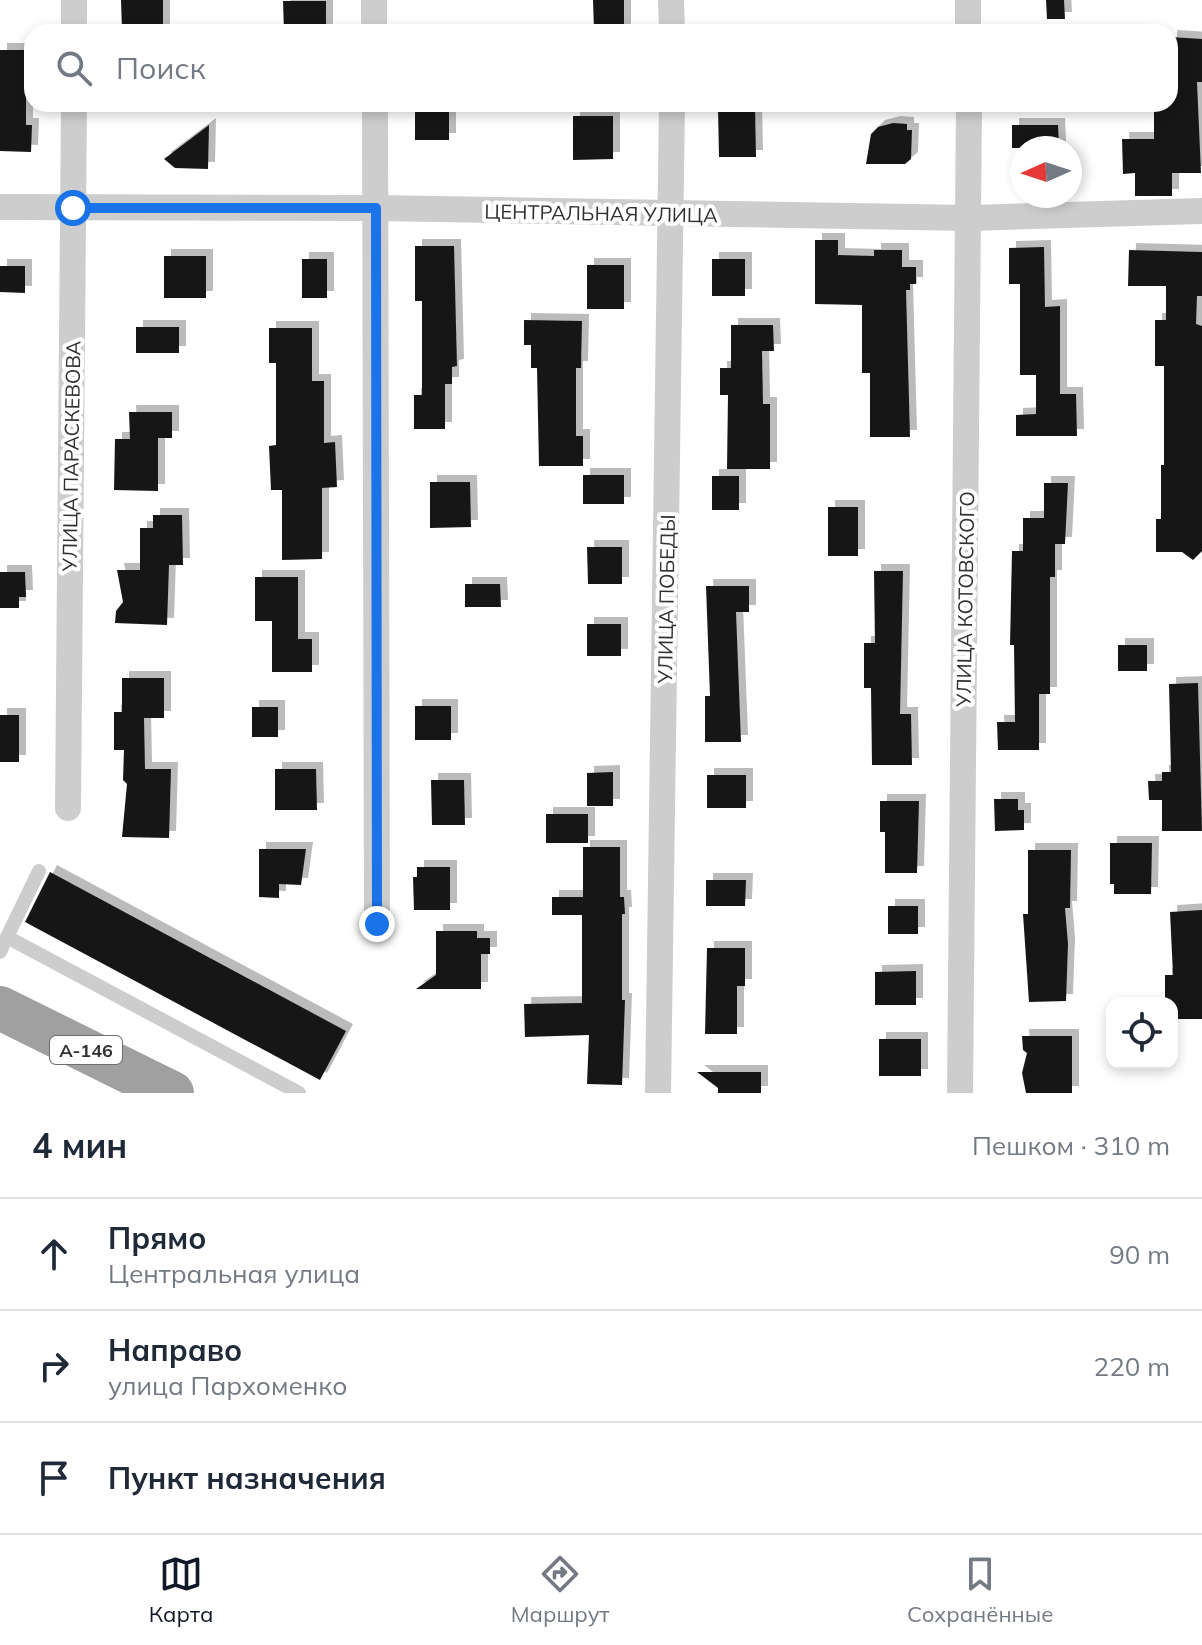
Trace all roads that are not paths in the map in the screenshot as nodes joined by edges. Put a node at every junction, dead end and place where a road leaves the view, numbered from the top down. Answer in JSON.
{"nodes":[{"id":1,"x":74,"y":0,"type":"edge"},
{"id":2,"x":374,"y":0,"type":"edge"},
{"id":3,"x":671,"y":0,"type":"edge"},
{"id":4,"x":968,"y":0,"type":"edge"},
{"id":5,"x":74,"y":24,"type":"edge"},
{"id":6,"x":374,"y":24,"type":"edge"},
{"id":7,"x":672,"y":24,"type":"edge"},
{"id":8,"x":968,"y":24,"type":"edge"},
{"id":9,"x":74,"y":112,"type":"edge"},
{"id":10,"x":375,"y":112,"type":"edge"},
{"id":11,"x":672,"y":112,"type":"edge"},
{"id":12,"x":969,"y":112,"type":"edge"},
{"id":13,"x":0,"y":207,"type":"edge"},
{"id":14,"x":73,"y":208,"type":"junction"},
{"id":15,"x":376,"y":208,"type":"junction"},
{"id":16,"x":1202,"y":211,"type":"edge"},
{"id":17,"x":673,"y":215,"type":"junction"},
{"id":18,"x":970,"y":218,"type":"junction"},
{"id":19,"x":68,"y":808,"type":"dead end"},
{"id":20,"x":39,"y":871,"type":"dead end"},
{"id":21,"x":377,"y":924,"type":"dead end"},
{"id":22,"x":7,"y":937,"type":"junction"},
{"id":23,"x":0,"y":952,"type":"edge"},
{"id":24,"x":0,"y":1008,"type":"edge"},
{"id":25,"x":0,"y":1024,"type":"edge"},
{"id":26,"x":139,"y":1093,"type":"edge"},
{"id":27,"x":172,"y":1093,"type":"edge"},
{"id":28,"x":299,"y":1093,"type":"edge"},
{"id":29,"x":658,"y":1093,"type":"edge"},
{"id":30,"x":960,"y":1093,"type":"edge"}],
"edges":[{"from":1,"to":5,"type":"street"},
{"from":2,"to":6,"type":"street"},
{"from":3,"to":7,"type":"street"},
{"from":4,"to":8,"type":"street"},
{"from":9,"to":14,"type":"street","name":"УЛИЦА ПАРАСКЕВОВА"},
{"from":10,"to":15,"type":"street"},
{"from":11,"to":17,"type":"street","name":"УЛИЦА ПОБЕДЫ"},
{"from":12,"to":18,"type":"street","name":"УЛИЦА КОТОВСКОГО"},
{"from":13,"to":14,"type":"street","name":"ЦЕНТРАЛЬНАЯ УЛИЦА"},
{"from":14,"to":15,"type":"street","name":"ЦЕНТРАЛЬНАЯ УЛИЦА"},
{"from":14,"to":19,"type":"street","name":"УЛИЦА ПАРАСКЕВОВА"},
{"from":15,"to":17,"type":"street","name":"ЦЕНТРАЛЬНАЯ УЛИЦА"},
{"from":15,"to":21,"type":"street"},
{"from":16,"to":18,"type":"street","name":"ЦЕНТРАЛЬНАЯ УЛИЦА"},
{"from":17,"to":18,"type":"street","name":"ЦЕНТРАЛЬНАЯ УЛИЦА"},
{"from":17,"to":29,"type":"street","name":"УЛИЦА ПОБЕДЫ"},
{"from":18,"to":30,"type":"street","name":"УЛИЦА КОТОВСКОГО"},
{"from":20,"to":22,"type":"lane"},
{"from":22,"to":23,"type":"lane"},
{"from":22,"to":28,"type":"lane"},
{"from":24,"to":27,"type":"highway","number":"А-146"},
{"from":25,"to":26,"type":"highway","number":"А-146"}]}
